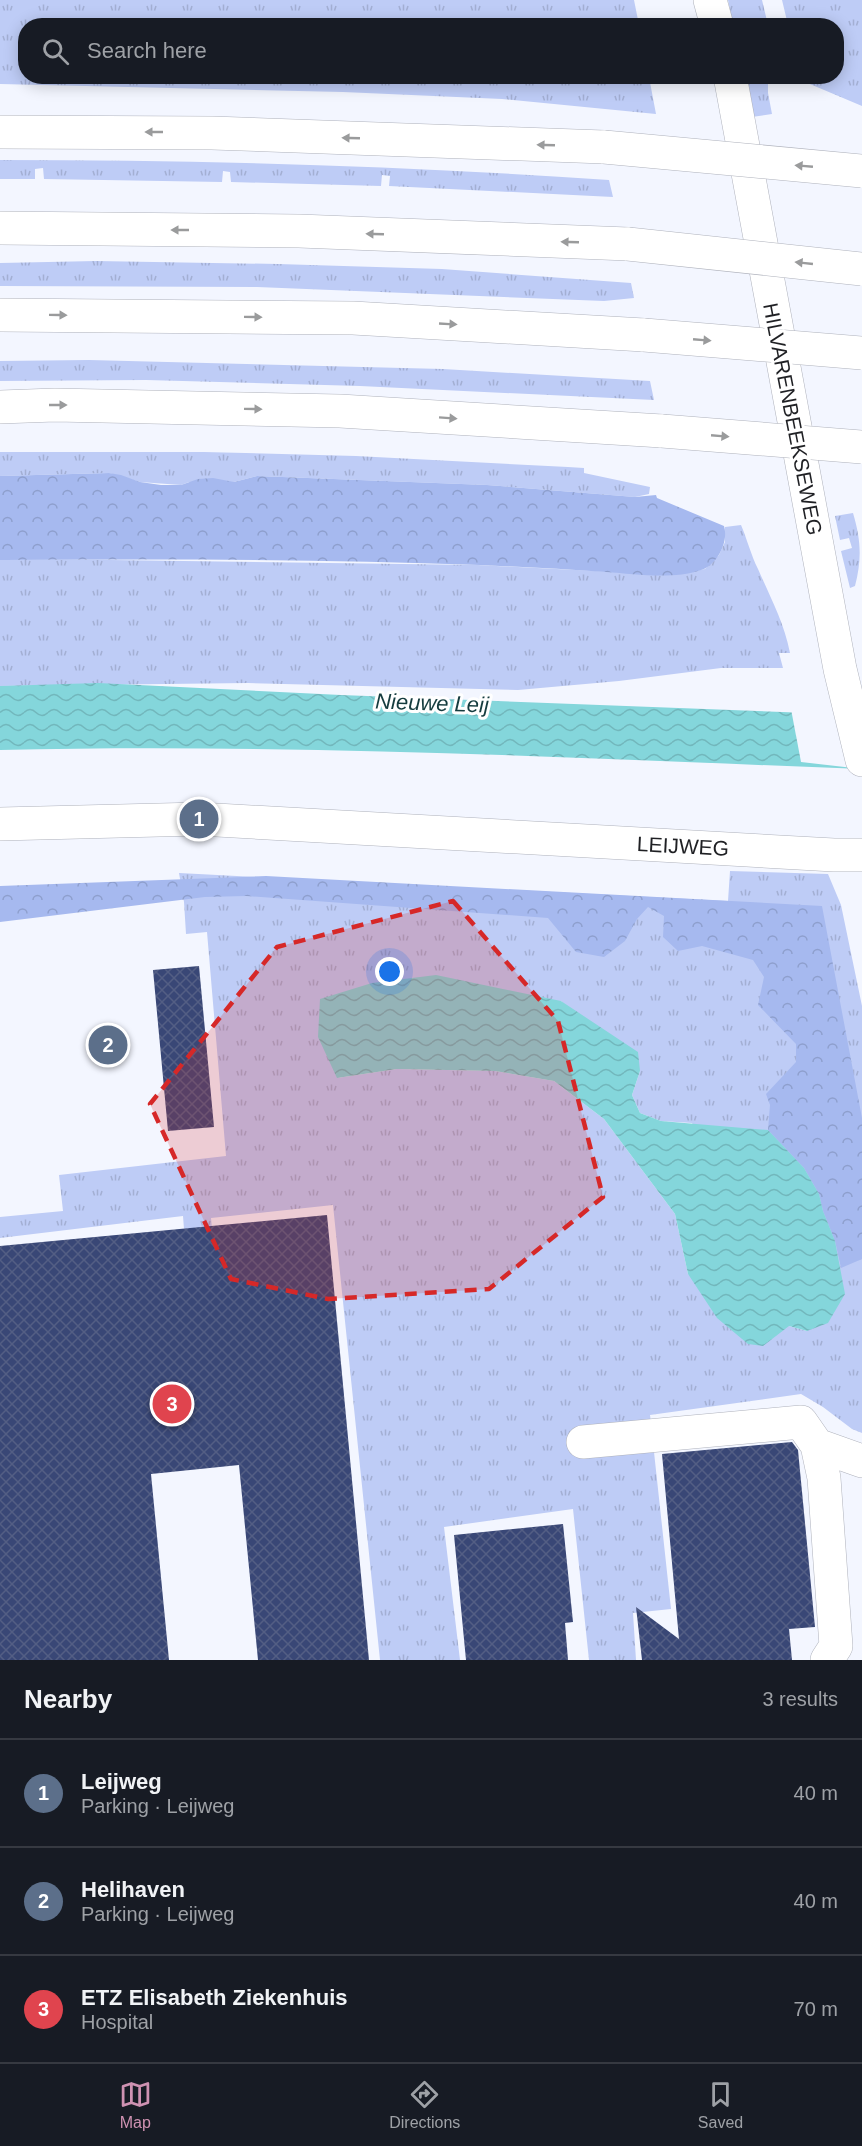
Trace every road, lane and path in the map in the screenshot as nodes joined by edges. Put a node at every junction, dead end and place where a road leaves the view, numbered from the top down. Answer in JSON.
{"nodes":[{"id":1,"x":710,"y":0,"type":"edge"},
{"id":2,"x":715,"y":18,"type":"edge"},
{"id":3,"x":731,"y":84,"type":"edge"},
{"id":4,"x":0,"y":132,"type":"edge"},
{"id":5,"x":862,"y":171,"type":"edge"},
{"id":6,"x":0,"y":228,"type":"edge"},
{"id":7,"x":862,"y":269,"type":"edge"},
{"id":8,"x":0,"y":315,"type":"edge"},
{"id":9,"x":862,"y":353,"type":"edge"},
{"id":10,"x":0,"y":407,"type":"edge"},
{"id":11,"x":862,"y":447,"type":"edge"},
{"id":12,"x":862,"y":760,"type":"edge"},
{"id":13,"x":0,"y":824,"type":"edge"},
{"id":14,"x":862,"y":855,"type":"edge"},
{"id":15,"x":583,"y":1442,"type":"dead end"},
{"id":16,"x":817,"y":1445,"type":"junction"},
{"id":17,"x":862,"y":1461,"type":"edge"},
{"id":18,"x":827,"y":1660,"type":"edge"}],
"edges":[{"from":1,"to":2,"type":"main road"},
{"from":3,"to":12,"type":"main road","name":"HILVARENBEEKSEWEG"},
{"from":5,"to":4,"type":"main road","one_way":true,"bridge":true},
{"from":7,"to":6,"type":"main road","one_way":true,"bridge":true},
{"from":8,"to":9,"type":"main road","one_way":true,"bridge":true},
{"from":10,"to":11,"type":"main road","one_way":true,"bridge":true},
{"from":13,"to":14,"type":"main road","name":"LEIJWEG"},
{"from":15,"to":16,"type":"main road"},
{"from":16,"to":17,"type":"main road"},
{"from":16,"to":18,"type":"main road"}]}
